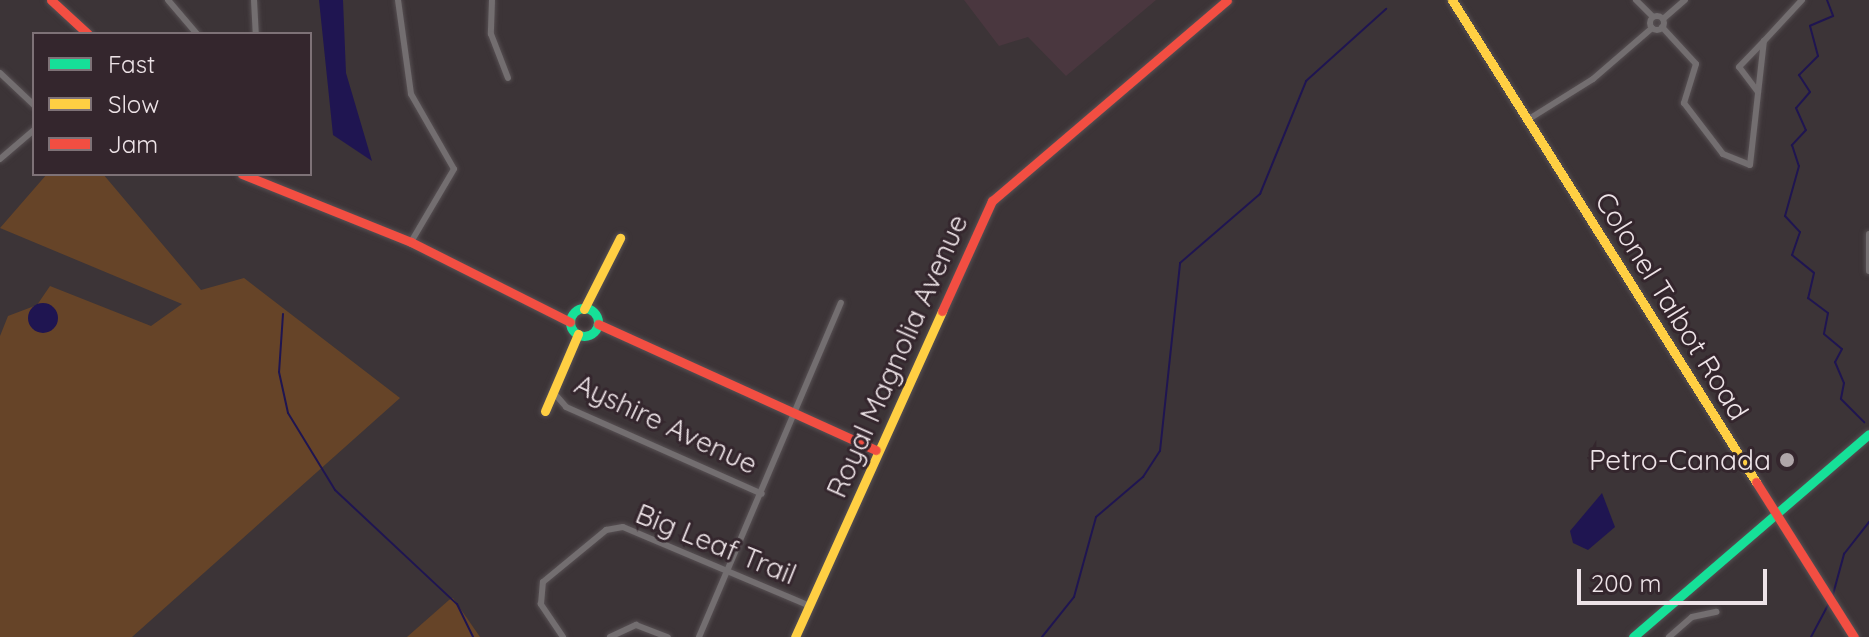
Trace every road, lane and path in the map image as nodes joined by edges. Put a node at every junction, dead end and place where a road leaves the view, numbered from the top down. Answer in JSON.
{"nodes":[{"id":1,"x":51,"y":0,"type":"edge"},
{"id":2,"x":168,"y":0,"type":"edge"},
{"id":3,"x":254,"y":0,"type":"edge"},
{"id":4,"x":398,"y":0,"type":"edge"},
{"id":5,"x":492,"y":0,"type":"edge"},
{"id":6,"x":1227,"y":0,"type":"edge"},
{"id":7,"x":1452,"y":0,"type":"edge"},
{"id":8,"x":1636,"y":0,"type":"edge"},
{"id":9,"x":1685,"y":0,"type":"edge"},
{"id":10,"x":1802,"y":0,"type":"edge"},
{"id":11,"x":1653,"y":17,"type":"junction"},
{"id":12,"x":1662,"y":23,"type":"junction"},
{"id":13,"x":1652,"y":28,"type":"junction"},
{"id":14,"x":86,"y":32,"type":"edge"},
{"id":15,"x":195,"y":32,"type":"edge"},
{"id":16,"x":256,"y":32,"type":"edge"},
{"id":17,"x":1764,"y":41,"type":"junction"},
{"id":18,"x":0,"y":73,"type":"edge"},
{"id":19,"x":508,"y":78,"type":"dead end"},
{"id":20,"x":1758,"y":92,"type":"junction"},
{"id":21,"x":32,"y":103,"type":"edge"},
{"id":22,"x":1529,"y":119,"type":"junction"},
{"id":23,"x":32,"y":132,"type":"edge"},
{"id":24,"x":0,"y":159,"type":"edge"},
{"id":25,"x":247,"y":176,"type":"edge"},
{"id":26,"x":1869,"y":234,"type":"edge"},
{"id":27,"x":620,"y":238,"type":"dead end"},
{"id":28,"x":411,"y":242,"type":"junction"},
{"id":29,"x":1869,"y":271,"type":"edge"},
{"id":30,"x":596,"y":295,"type":"junction"},
{"id":31,"x":841,"y":303,"type":"dead end"},
{"id":32,"x":580,"y":310,"type":"junction"},
{"id":33,"x":561,"y":312,"type":"junction"},
{"id":34,"x":570,"y":322,"type":"junction"},
{"id":35,"x":588,"y":331,"type":"junction"},
{"id":36,"x":554,"y":393,"type":"junction"},
{"id":37,"x":562,"y":404,"type":"junction"},
{"id":38,"x":546,"y":409,"type":"joint"},
{"id":39,"x":797,"y":414,"type":"junction"},
{"id":40,"x":1869,"y":434,"type":"edge"},
{"id":41,"x":876,"y":450,"type":"junction"},
{"id":42,"x":762,"y":494,"type":"junction"},
{"id":43,"x":1777,"y":513,"type":"junction"},
{"id":44,"x":728,"y":571,"type":"junction"},
{"id":45,"x":808,"y":605,"type":"junction"},
{"id":46,"x":1716,"y":612,"type":"dead end"},
{"id":47,"x":563,"y":637,"type":"edge"},
{"id":48,"x":610,"y":637,"type":"edge"},
{"id":49,"x":668,"y":637,"type":"edge"},
{"id":50,"x":699,"y":637,"type":"edge"},
{"id":51,"x":795,"y":637,"type":"edge"},
{"id":52,"x":1633,"y":637,"type":"edge"},
{"id":53,"x":1669,"y":637,"type":"edge"},
{"id":54,"x":1854,"y":637,"type":"edge"}],
"edges":[{"from":1,"to":14,"type":"street"},
{"from":2,"to":15,"type":"street"},
{"from":3,"to":16,"type":"street"},
{"from":4,"to":28,"type":"street"},
{"from":5,"to":19,"type":"street"},
{"from":6,"to":41,"type":"street","name":"Royal Magnolia Avenue"},
{"from":7,"to":22,"type":"street","name":"Colonel Talbot Road"},
{"from":8,"to":11,"type":"street"},
{"from":9,"to":12,"type":"street"},
{"from":10,"to":17,"type":"street"},
{"from":11,"to":12,"type":"street"},
{"from":11,"to":13,"type":"street"},
{"from":12,"to":13,"type":"street"},
{"from":12,"to":20,"type":"street"},
{"from":13,"to":22,"type":"street"},
{"from":17,"to":20,"type":"street"},
{"from":17,"to":20,"type":"street"},
{"from":18,"to":21,"type":"street"},
{"from":22,"to":43,"type":"street","name":"Colonel Talbot Road"},
{"from":23,"to":24,"type":"street"},
{"from":25,"to":28,"type":"street"},
{"from":26,"to":29,"type":"street"},
{"from":27,"to":30,"type":"street"},
{"from":28,"to":33,"type":"street"},
{"from":30,"to":32,"type":"street"},
{"from":30,"to":35,"type":"street"},
{"from":31,"to":39,"type":"street"},
{"from":32,"to":33,"type":"street"},
{"from":32,"to":34,"type":"street"},
{"from":32,"to":35,"type":"street"},
{"from":33,"to":34,"type":"street"},
{"from":34,"to":35,"type":"street"},
{"from":35,"to":36,"type":"street","name":"Ayshire Avenue"},
{"from":35,"to":39,"type":"street"},
{"from":36,"to":37,"type":"street","name":"Ayshire Avenue"},
{"from":36,"to":38,"type":"street","name":"Ayshire Avenue"},
{"from":37,"to":38,"type":"street"},
{"from":37,"to":42,"type":"street","name":"Ayshire Avenue"},
{"from":39,"to":41,"type":"street"},
{"from":39,"to":42,"type":"street"},
{"from":40,"to":43,"type":"street"},
{"from":41,"to":45,"type":"street","name":"Royal Magnolia Avenue"},
{"from":42,"to":44,"type":"street"},
{"from":43,"to":52,"type":"street"},
{"from":43,"to":54,"type":"street","name":"Colonel Talbot Road"},
{"from":44,"to":45,"type":"street","name":"Big Leaf Trail"},
{"from":44,"to":47,"type":"street","name":"Big Leaf Trail"},
{"from":44,"to":50,"type":"street"},
{"from":45,"to":51,"type":"street","name":"Royal Magnolia Avenue"},
{"from":46,"to":53,"type":"street"},
{"from":48,"to":49,"type":"street"}]}
